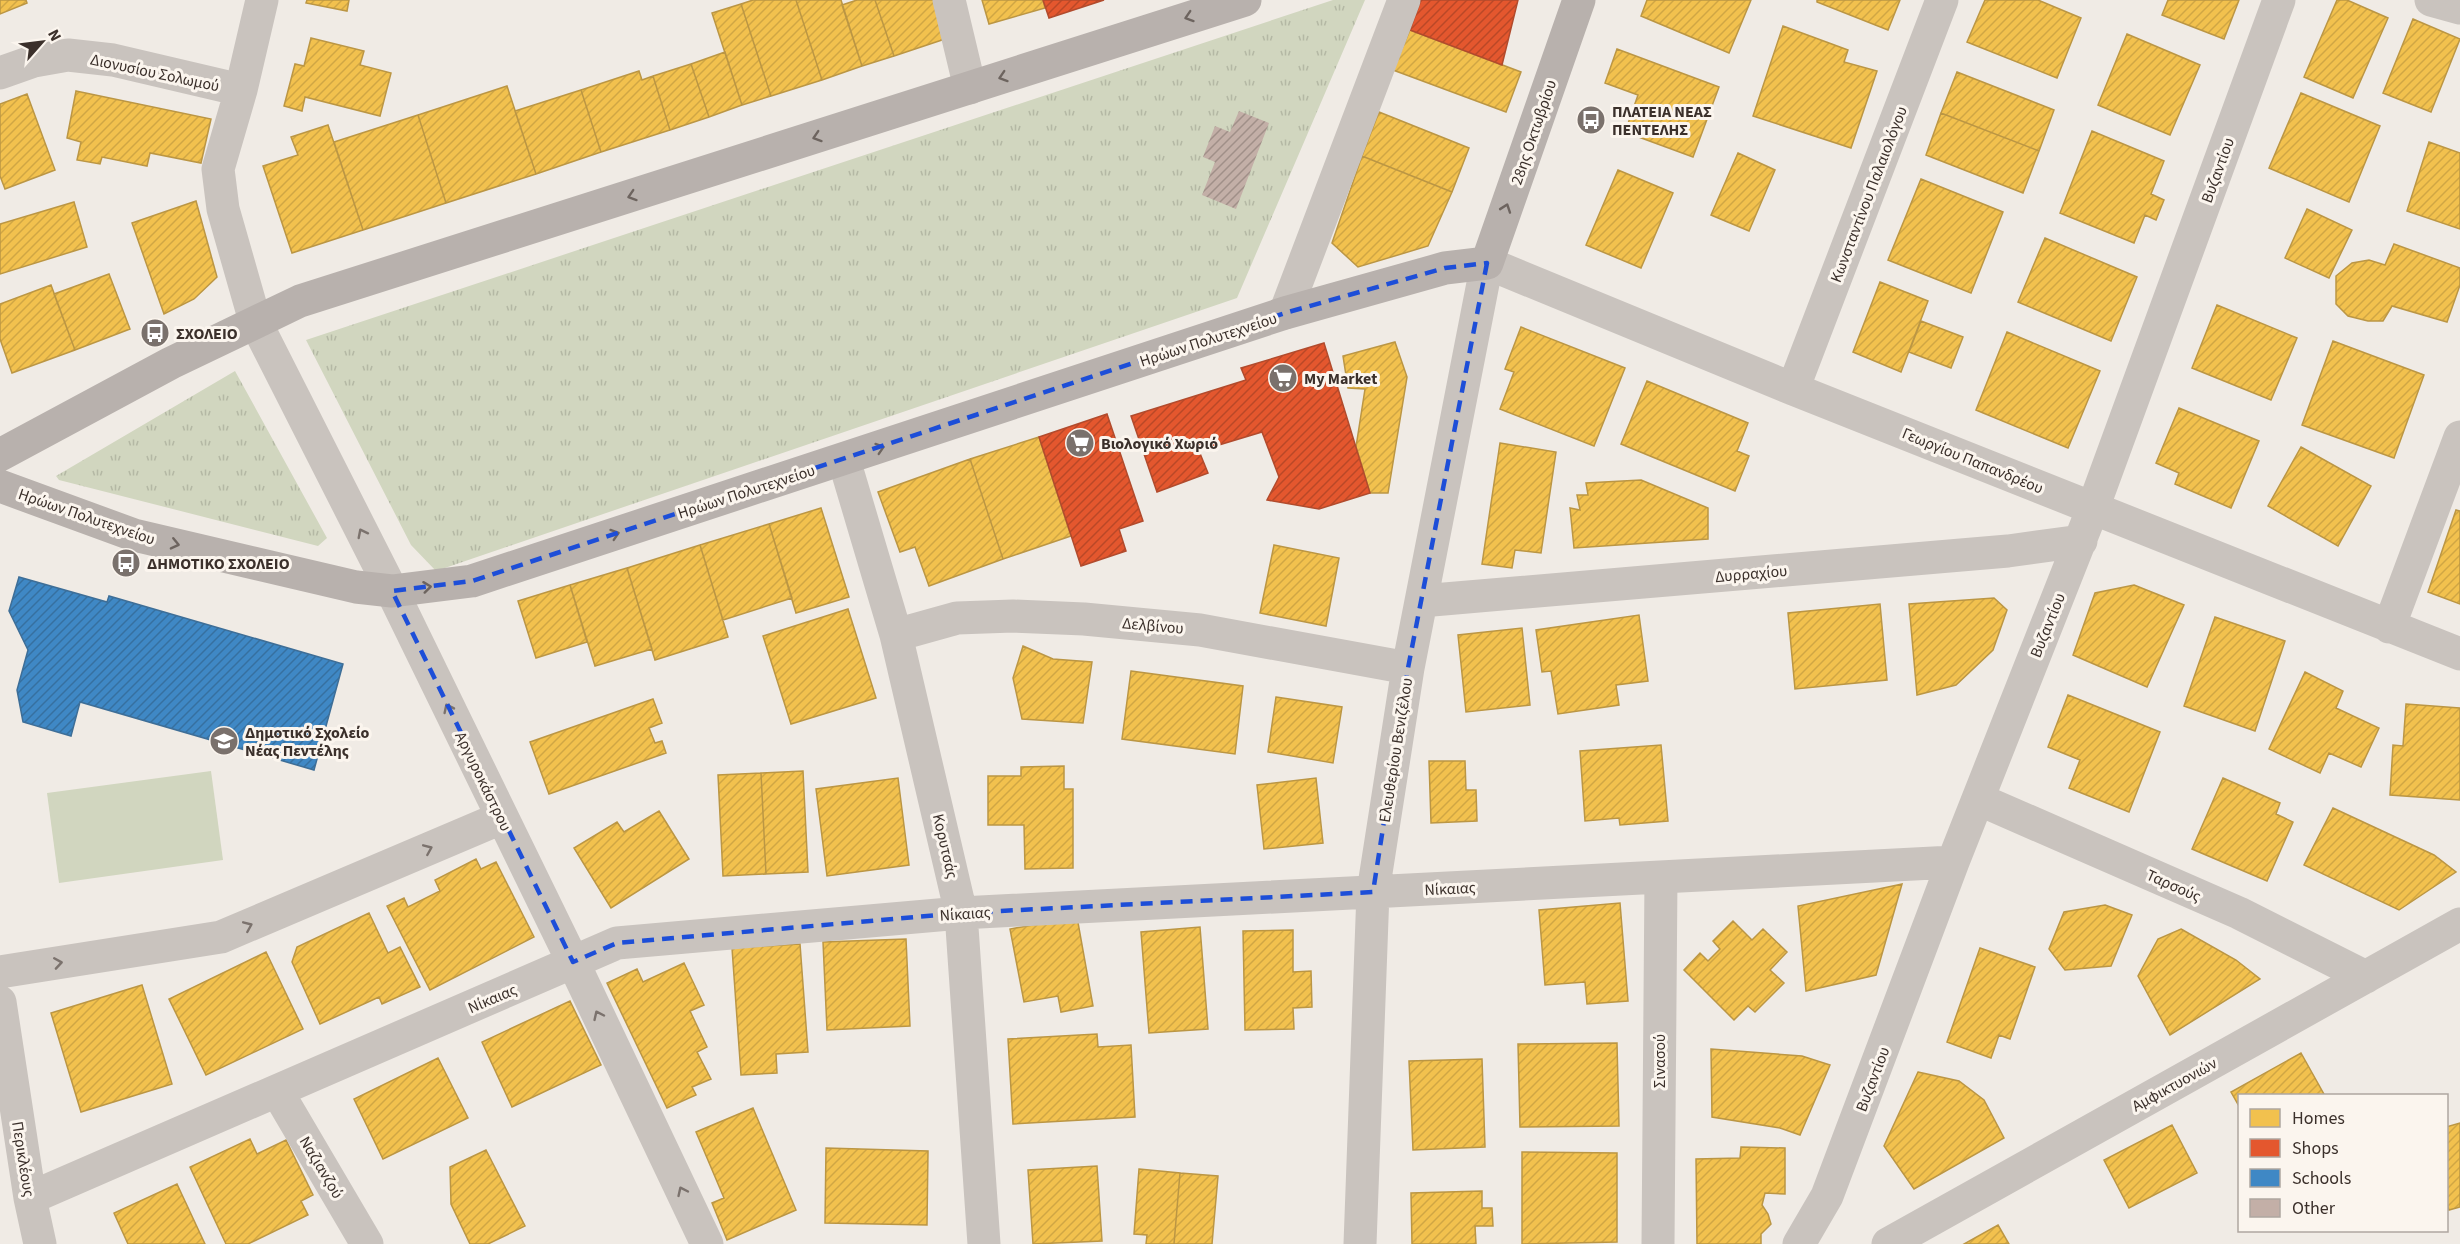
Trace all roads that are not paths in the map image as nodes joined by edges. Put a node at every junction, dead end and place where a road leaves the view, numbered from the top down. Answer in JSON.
{"nodes":[{"id":1,"x":262,"y":0,"type":"edge"},
{"id":2,"x":950,"y":0,"type":"edge"},
{"id":3,"x":1245,"y":0,"type":"edge"},
{"id":4,"x":1404,"y":0,"type":"edge"},
{"id":5,"x":1942,"y":0,"type":"edge"},
{"id":6,"x":2279,"y":0,"type":"edge"},
{"id":7,"x":2431,"y":0,"type":"edge"},
{"id":8,"x":1577,"y":1,"type":"edge"},
{"id":9,"x":2460,"y":8,"type":"edge"},
{"id":10,"x":0,"y":73,"type":"edge"},
{"id":11,"x":970,"y":88,"type":"junction"},
{"id":12,"x":241,"y":90,"type":"junction"},
{"id":13,"x":1487,"y":263,"type":"junction"},
{"id":14,"x":1285,"y":313,"type":"junction"},
{"id":15,"x":255,"y":321,"type":"junction"},
{"id":16,"x":1793,"y":389,"type":"junction"},
{"id":17,"x":2460,"y":437,"type":"edge"},
{"id":18,"x":0,"y":455,"type":"edge"},
{"id":19,"x":844,"y":459,"type":"junction"},
{"id":20,"x":0,"y":486,"type":"edge"},
{"id":21,"x":2093,"y":508,"type":"junction"},
{"id":22,"x":2081,"y":541,"type":"junction"},
{"id":23,"x":392,"y":591,"type":"junction"},
{"id":24,"x":1421,"y":601,"type":"junction"},
{"id":25,"x":2390,"y":627,"type":"junction"},
{"id":26,"x":896,"y":634,"type":"junction"},
{"id":27,"x":2460,"y":654,"type":"edge"},
{"id":28,"x":1408,"y":668,"type":"junction"},
{"id":29,"x":1978,"y":799,"type":"junction"},
{"id":30,"x":501,"y":818,"type":"junction"},
{"id":31,"x":1953,"y":862,"type":"junction"},
{"id":32,"x":1660,"y":877,"type":"junction"},
{"id":33,"x":1373,"y":892,"type":"junction"},
{"id":34,"x":961,"y":913,"type":"junction"},
{"id":35,"x":2460,"y":924,"type":"edge"},
{"id":36,"x":573,"y":962,"type":"junction"},
{"id":37,"x":0,"y":972,"type":"edge"},
{"id":38,"x":2366,"y":977,"type":"junction"},
{"id":39,"x":0,"y":1002,"type":"edge"},
{"id":40,"x":277,"y":1091,"type":"junction"},
{"id":41,"x":30,"y":1198,"type":"junction"},
{"id":42,"x":40,"y":1244,"type":"edge"},
{"id":43,"x":367,"y":1244,"type":"edge"},
{"id":44,"x":707,"y":1244,"type":"edge"},
{"id":45,"x":984,"y":1244,"type":"edge"},
{"id":46,"x":1360,"y":1244,"type":"edge"},
{"id":47,"x":1658,"y":1244,"type":"edge"},
{"id":48,"x":1799,"y":1244,"type":"edge"},
{"id":49,"x":1888,"y":1244,"type":"edge"}],
"edges":[{"from":1,"to":12,"type":"street","name":"Αργυροκάστρου"},
{"from":2,"to":11,"type":"street"},
{"from":3,"to":11,"type":"main road","one_way":true},
{"from":4,"to":14,"type":"street"},
{"from":5,"to":16,"type":"street","name":"Κωνσταντίνου Παλαιολόγου"},
{"from":6,"to":21,"type":"street","name":"Βυζαντίου"},
{"from":7,"to":9,"type":"street"},
{"from":13,"to":8,"type":"main road","name":"28ης Οκτωβρίου","one_way":true},
{"from":10,"to":12,"type":"street","name":"Διονυσίου Σολωμού"},
{"from":11,"to":15,"type":"main road","one_way":true},
{"from":12,"to":15,"type":"street","name":"Αργυροκάστρου"},
{"from":13,"to":14,"type":"main road","name":"Ηρώων Πολυτεχνείου"},
{"from":13,"to":16,"type":"street","name":"Γεωργίου Παπανδρέου"},
{"from":13,"to":24,"type":"street","name":"Ελευθερίου Βενιζέλου"},
{"from":19,"to":14,"type":"main road","name":"Ηρώων Πολυτεχνείου","one_way":true},
{"from":15,"to":18,"type":"main road"},
{"from":23,"to":15,"type":"street","name":"Αργυροκάστρου","one_way":true},
{"from":16,"to":21,"type":"street","name":"Γεωργίου Παπανδρέου"},
{"from":17,"to":25,"type":"street"},
{"from":23,"to":19,"type":"main road","name":"Ηρώων Πολυτεχνείου","one_way":true},
{"from":19,"to":26,"type":"street","name":"Κορυτσάς"},
{"from":20,"to":23,"type":"main road","name":"Ηρώων Πολυτεχνείου","one_way":true},
{"from":21,"to":22,"type":"street","name":"Βυζαντίου"},
{"from":21,"to":25,"type":"street","name":"Γεωργίου Παπανδρέου"},
{"from":22,"to":24,"type":"street","name":"Δυρραχίου"},
{"from":22,"to":29,"type":"street","name":"Βυζαντίου"},
{"from":30,"to":23,"type":"street","name":"Αργυροκάστρου","one_way":true},
{"from":24,"to":28,"type":"street","name":"Ελευθερίου Βενιζέλου"},
{"from":25,"to":27,"type":"street","name":"Γεωργίου Παπανδρέου"},
{"from":26,"to":28,"type":"street","name":"Δελβίνου"},
{"from":26,"to":34,"type":"street","name":"Κορυτσάς"},
{"from":28,"to":33,"type":"street","name":"Ελευθερίου Βενιζέλου"},
{"from":29,"to":31,"type":"street","name":"Βυζαντίου"},
{"from":29,"to":38,"type":"street","name":"Ταρσούς"},
{"from":30,"to":36,"type":"street","name":"Αργυροκάστρου"},
{"from":37,"to":30,"type":"street","one_way":true},
{"from":31,"to":32,"type":"street","name":"Νίκαιας"},
{"from":31,"to":48,"type":"street","name":"Βυζαντίου"},
{"from":32,"to":33,"type":"street","name":"Νίκαιας"},
{"from":32,"to":47,"type":"street","name":"Σινασού"},
{"from":33,"to":34,"type":"street","name":"Νίκαιας"},
{"from":33,"to":46,"type":"street","name":"Ελευθερίου Βενιζέλου"},
{"from":34,"to":36,"type":"street","name":"Νίκαιας"},
{"from":34,"to":45,"type":"street","name":"Κορυτσάς"},
{"from":35,"to":38,"type":"street","name":"Αμφικτυονιών"},
{"from":36,"to":40,"type":"street","name":"Νίκαιας"},
{"from":44,"to":36,"type":"street","name":"Αργυροκάστρου","one_way":true},
{"from":38,"to":49,"type":"street","name":"Αμφικτυονιών"},
{"from":39,"to":41,"type":"street","name":"Περικλέους"},
{"from":40,"to":41,"type":"street","name":"Νίκαιας"},
{"from":40,"to":43,"type":"street","name":"Ναζιανζού"},
{"from":41,"to":42,"type":"street","name":"Περικλέους"}]}
